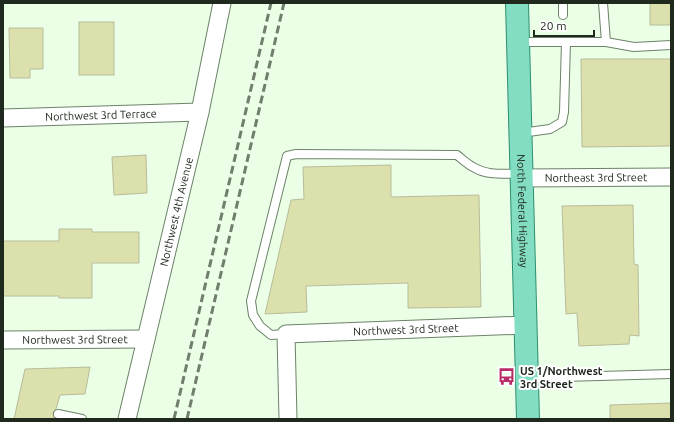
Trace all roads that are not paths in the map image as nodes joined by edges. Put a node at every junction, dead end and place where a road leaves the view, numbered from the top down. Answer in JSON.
{"nodes":[{"id":1,"x":222,"y":3,"type":"edge"},
{"id":2,"x":517,"y":3,"type":"edge"},
{"id":3,"x":563,"y":3,"type":"edge"},
{"id":4,"x":604,"y":3,"type":"edge"},
{"id":5,"x":563,"y":14,"type":"dead end"},
{"id":6,"x":518,"y":42,"type":"junction"},
{"id":7,"x":566,"y":42,"type":"junction"},
{"id":8,"x":606,"y":42,"type":"junction"},
{"id":9,"x":671,"y":46,"type":"edge"},
{"id":10,"x":200,"y":112,"type":"junction"},
{"id":11,"x":3,"y":118,"type":"edge"},
{"id":12,"x":520,"y":133,"type":"junction"},
{"id":13,"x":522,"y":176,"type":"junction"},
{"id":14,"x":671,"y":177,"type":"edge"},
{"id":15,"x":526,"y":326,"type":"junction"},
{"id":16,"x":286,"y":334,"type":"junction"},
{"id":17,"x":146,"y":339,"type":"junction"},
{"id":18,"x":3,"y":340,"type":"edge"},
{"id":19,"x":671,"y":374,"type":"edge"},
{"id":20,"x":527,"y":378,"type":"junction"},
{"id":21,"x":58,"y":414,"type":"dead end"},
{"id":22,"x":82,"y":419,"type":"edge"},
{"id":23,"x":127,"y":419,"type":"edge"},
{"id":24,"x":288,"y":419,"type":"edge"},
{"id":25,"x":528,"y":419,"type":"edge"}],
"edges":[{"from":1,"to":10,"type":"street","name":"Northwest 4th Avenue"},
{"from":2,"to":6,"type":"main road","name":"North Federal Highway"},
{"from":3,"to":5,"type":"lane"},
{"from":4,"to":8,"type":"lane"},
{"from":6,"to":7,"type":"lane"},
{"from":6,"to":12,"type":"main road","name":"North Federal Highway"},
{"from":7,"to":8,"type":"lane"},
{"from":7,"to":12,"type":"lane"},
{"from":8,"to":9,"type":"lane"},
{"from":10,"to":11,"type":"street","name":"Northwest 3rd Terrace"},
{"from":10,"to":17,"type":"street","name":"Northwest 4th Avenue"},
{"from":12,"to":13,"type":"main road","name":"North Federal Highway"},
{"from":13,"to":14,"type":"street","name":"Northeast 3rd Street"},
{"from":13,"to":15,"type":"main road","name":"North Federal Highway"},
{"from":13,"to":16,"type":"lane"},
{"from":15,"to":16,"type":"street","name":"Northwest 3rd Street"},
{"from":15,"to":20,"type":"main road","name":"North Federal Highway"},
{"from":16,"to":24,"type":"street"},
{"from":17,"to":18,"type":"street","name":"Northwest 3rd Street"},
{"from":17,"to":23,"type":"street","name":"Northwest 4th Avenue"},
{"from":19,"to":20,"type":"lane"},
{"from":20,"to":25,"type":"main road","name":"North Federal Highway"},
{"from":21,"to":22,"type":"lane"}]}
